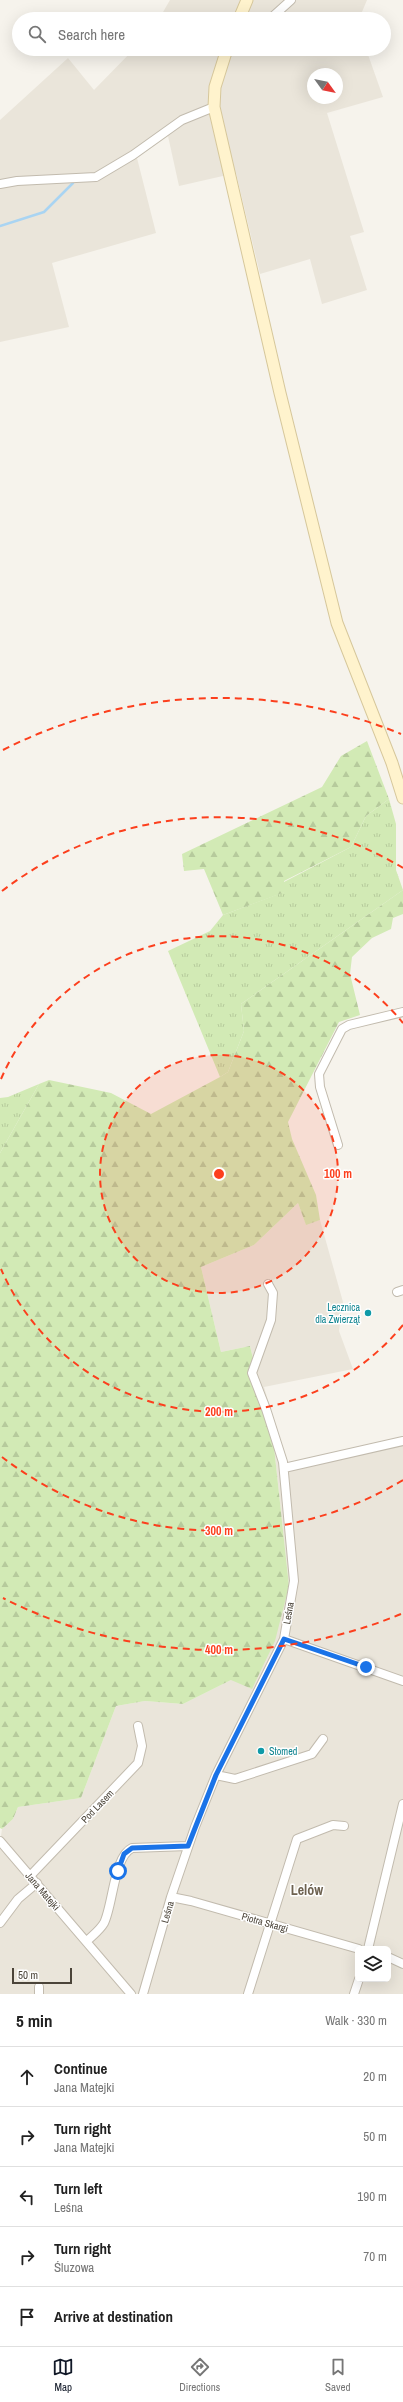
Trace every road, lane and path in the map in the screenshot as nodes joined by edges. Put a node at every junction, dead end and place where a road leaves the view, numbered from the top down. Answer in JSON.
{"nodes":[{"id":1,"x":247,"y":0,"type":"edge"},
{"id":2,"x":291,"y":0,"type":"edge"},
{"id":3,"x":242,"y":12,"type":"edge"},
{"id":4,"x":278,"y":12,"type":"edge"},
{"id":5,"x":226,"y":56,"type":"edge"},
{"id":6,"x":214,"y":107,"type":"junction"},
{"id":7,"x":0,"y":184,"type":"edge"},
{"id":8,"x":403,"y":798,"type":"edge"},
{"id":9,"x":403,"y":1012,"type":"edge"},
{"id":10,"x":338,"y":1145,"type":"dead end"},
{"id":11,"x":268,"y":1284,"type":"dead end"},
{"id":12,"x":403,"y":1441,"type":"edge"},
{"id":13,"x":284,"y":1468,"type":"junction"},
{"id":14,"x":284,"y":1639,"type":"junction"},
{"id":15,"x":403,"y":1681,"type":"edge"},
{"id":16,"x":138,"y":1726,"type":"dead end"},
{"id":17,"x":323,"y":1739,"type":"dead end"},
{"id":18,"x":216,"y":1775,"type":"junction"},
{"id":19,"x":403,"y":1804,"type":"edge"},
{"id":20,"x":344,"y":1826,"type":"dead end"},
{"id":21,"x":0,"y":1841,"type":"edge"},
{"id":22,"x":188,"y":1846,"type":"junction"},
{"id":23,"x":30,"y":1876,"type":"junction"},
{"id":24,"x":37,"y":1883,"type":"junction"},
{"id":25,"x":171,"y":1897,"type":"junction"},
{"id":26,"x":0,"y":1923,"type":"edge"},
{"id":27,"x":270,"y":1923,"type":"junction"},
{"id":28,"x":87,"y":1941,"type":"junction"},
{"id":29,"x":369,"y":1946,"type":"edge"},
{"id":30,"x":355,"y":1948,"type":"edge"},
{"id":31,"x":391,"y":1959,"type":"edge"},
{"id":32,"x":403,"y":1964,"type":"edge"},
{"id":33,"x":358,"y":1982,"type":"edge"},
{"id":34,"x":130,"y":1994,"type":"edge"},
{"id":35,"x":143,"y":1994,"type":"edge"},
{"id":36,"x":248,"y":1994,"type":"edge"},
{"id":37,"x":354,"y":1994,"type":"edge"}],
"edges":[{"from":1,"to":3,"type":"street"},
{"from":2,"to":4,"type":"street"},
{"from":5,"to":6,"type":"street"},
{"from":6,"to":7,"type":"street"},
{"from":6,"to":8,"type":"street"},
{"from":9,"to":10,"type":"street"},
{"from":11,"to":13,"type":"street","name":"Leśna"},
{"from":12,"to":13,"type":"street"},
{"from":13,"to":14,"type":"street","name":"Leśna"},
{"from":14,"to":15,"type":"street"},
{"from":14,"to":18,"type":"street","name":"Leśna"},
{"from":16,"to":23,"type":"street","name":"Pod Lasem"},
{"from":17,"to":18,"type":"street"},
{"from":18,"to":22,"type":"street","name":"Leśna"},
{"from":19,"to":29,"type":"street"},
{"from":20,"to":27,"type":"street"},
{"from":21,"to":23,"type":"street","name":"Jana Matejki"},
{"from":22,"to":25,"type":"street","name":"Leśna"},
{"from":22,"to":28,"type":"street"},
{"from":23,"to":24,"type":"street","name":"Jana Matejki"},
{"from":24,"to":26,"type":"street"},
{"from":24,"to":28,"type":"street","name":"Jana Matejki"},
{"from":25,"to":27,"type":"street","name":"Piotra Skargi"},
{"from":25,"to":35,"type":"street","name":"Leśna"},
{"from":27,"to":30,"type":"street","name":"Piotra Skargi"},
{"from":27,"to":36,"type":"street"},
{"from":28,"to":34,"type":"street","name":"Jana Matejki"},
{"from":31,"to":32,"type":"street"},
{"from":33,"to":37,"type":"street"}]}
